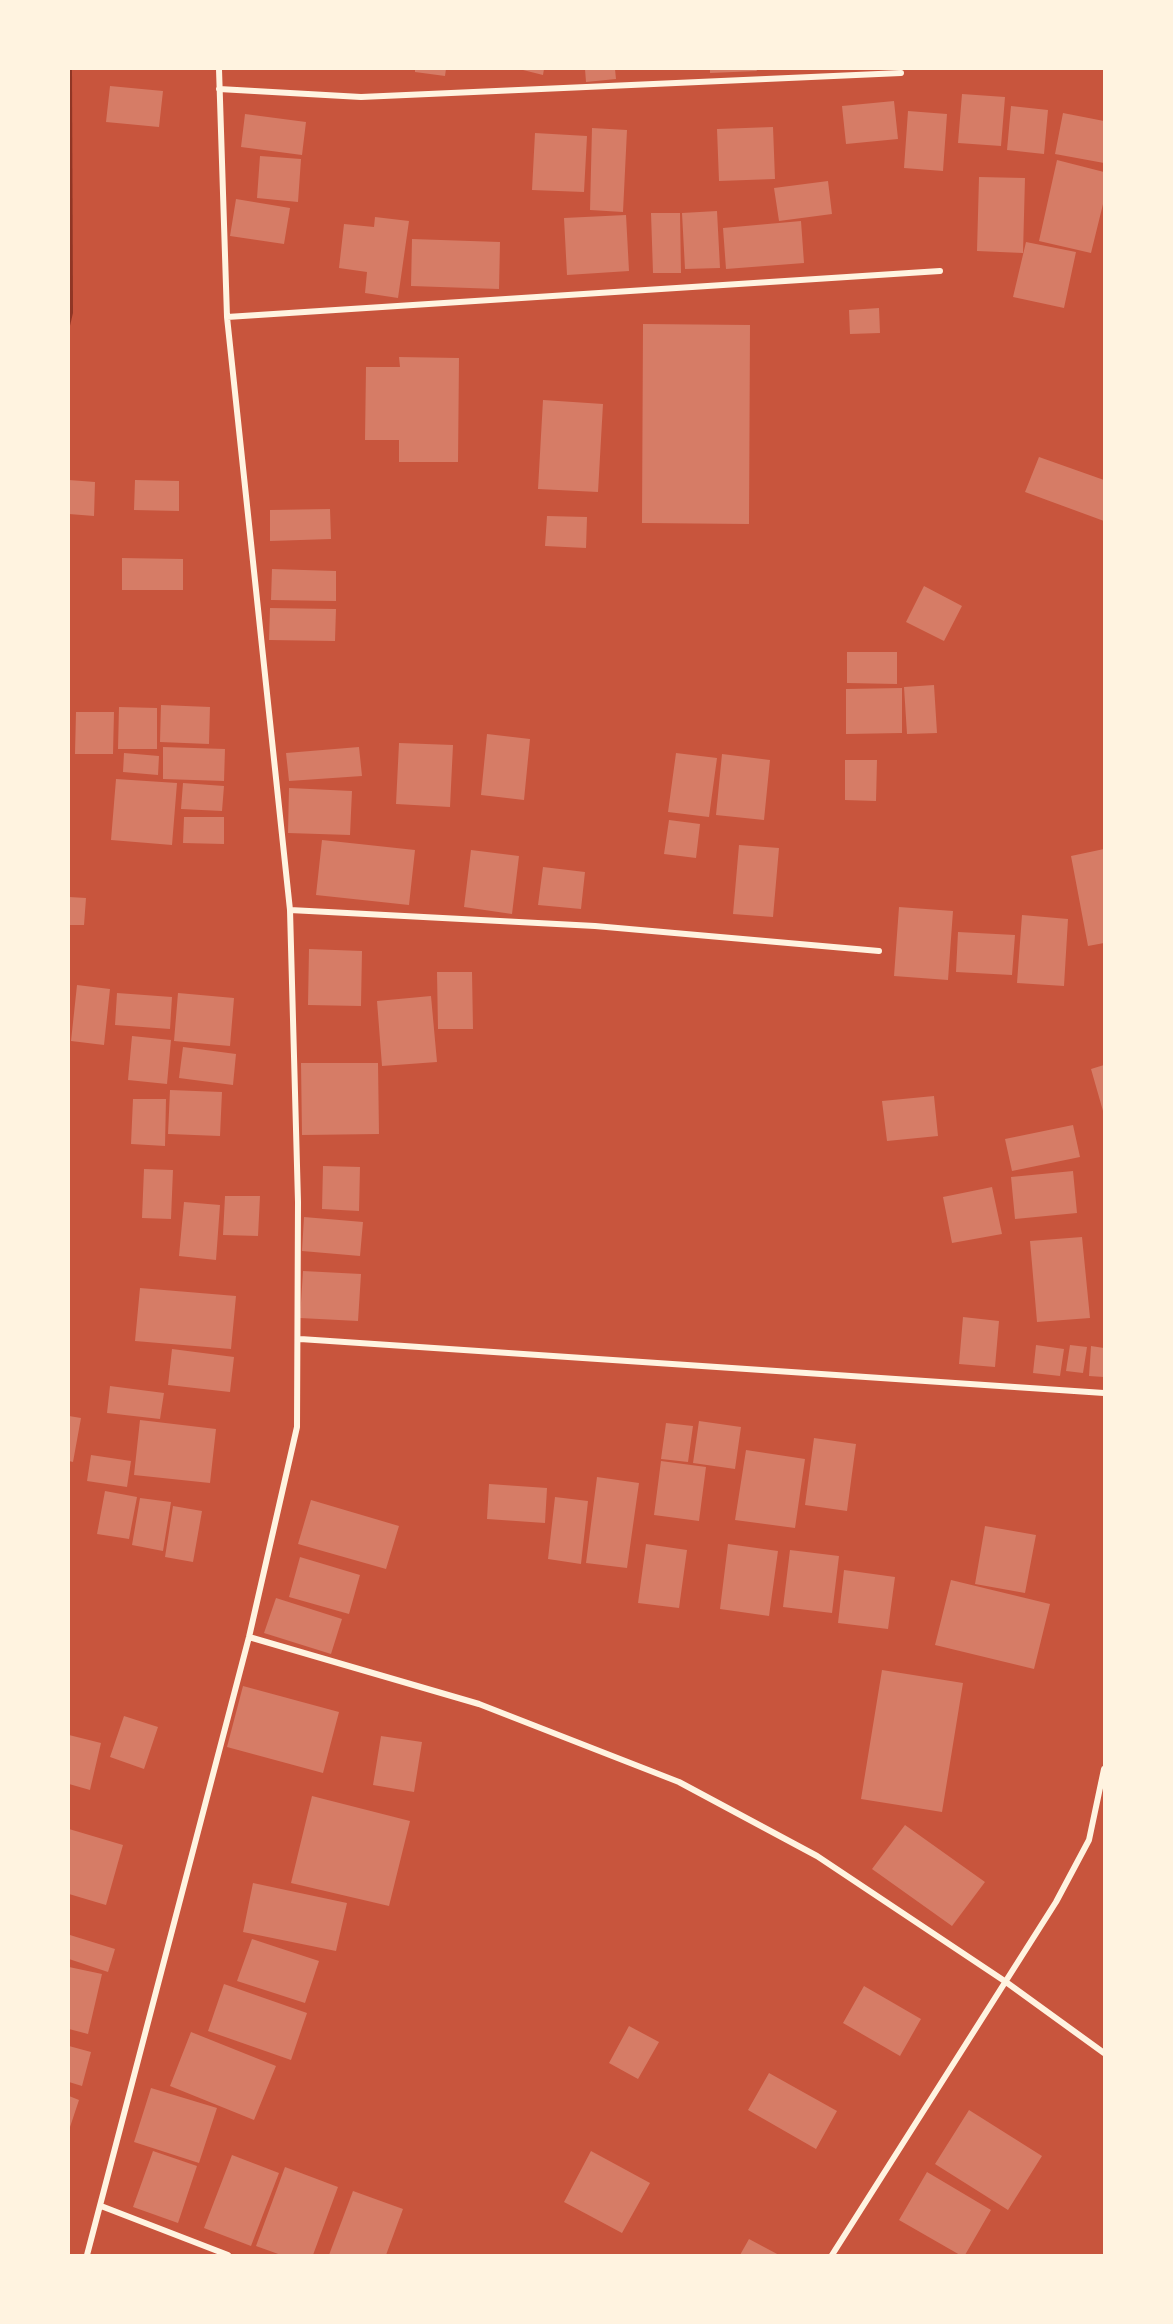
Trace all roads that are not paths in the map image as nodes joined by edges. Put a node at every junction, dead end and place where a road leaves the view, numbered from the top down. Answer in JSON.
{"nodes":[{"id":1,"x":219,"y":69,"type":"edge"},
{"id":2,"x":901,"y":73,"type":"dead end"},
{"id":3,"x":219,"y":89,"type":"junction"},
{"id":4,"x":940,"y":271,"type":"dead end"},
{"id":5,"x":227,"y":317,"type":"junction"},
{"id":6,"x":290,"y":910,"type":"junction"},
{"id":7,"x":879,"y":951,"type":"dead end"},
{"id":8,"x":300,"y":1339,"type":"junction"},
{"id":9,"x":1104,"y":1393,"type":"edge"},
{"id":10,"x":249,"y":1637,"type":"junction"},
{"id":11,"x":1104,"y":1769,"type":"edge"},
{"id":12,"x":1006,"y":1982,"type":"junction"},
{"id":13,"x":1104,"y":2053,"type":"edge"},
{"id":14,"x":101,"y":2206,"type":"junction"},
{"id":15,"x":87,"y":2255,"type":"edge"},
{"id":16,"x":228,"y":2255,"type":"edge"},
{"id":17,"x":832,"y":2255,"type":"edge"}],
"edges":[{"from":1,"to":3,"type":"street"},
{"from":2,"to":3,"type":"street"},
{"from":3,"to":5,"type":"street"},
{"from":4,"to":5,"type":"street"},
{"from":5,"to":6,"type":"street"},
{"from":6,"to":7,"type":"street"},
{"from":6,"to":8,"type":"street"},
{"from":8,"to":9,"type":"street"},
{"from":8,"to":10,"type":"street"},
{"from":10,"to":12,"type":"street"},
{"from":10,"to":14,"type":"street"},
{"from":11,"to":12,"type":"street"},
{"from":12,"to":13,"type":"street"},
{"from":12,"to":17,"type":"street"},
{"from":14,"to":15,"type":"street"},
{"from":14,"to":16,"type":"street"}]}
